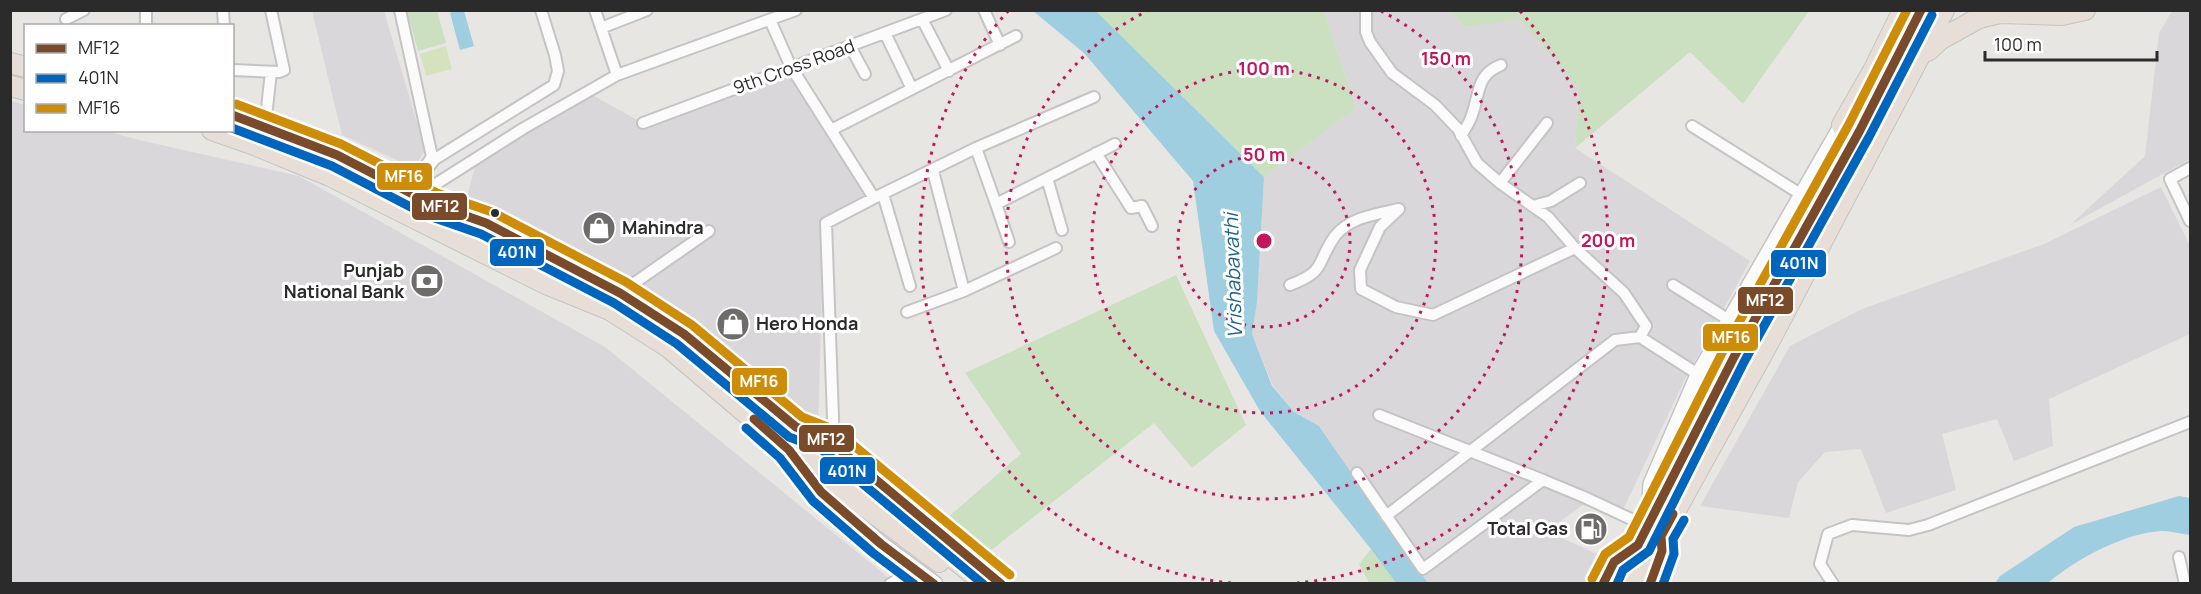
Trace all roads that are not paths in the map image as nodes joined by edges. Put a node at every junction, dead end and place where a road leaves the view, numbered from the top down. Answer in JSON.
{"nodes":[{"id":1,"x":84,"y":10,"type":"edge"},
{"id":2,"x":271,"y":10,"type":"edge"},
{"id":3,"x":400,"y":10,"type":"edge"},
{"id":4,"x":541,"y":10,"type":"edge"},
{"id":5,"x":595,"y":10,"type":"edge"},
{"id":6,"x":647,"y":10,"type":"edge"},
{"id":7,"x":796,"y":10,"type":"edge"},
{"id":8,"x":946,"y":10,"type":"edge"},
{"id":9,"x":984,"y":10,"type":"edge"},
{"id":10,"x":1366,"y":10,"type":"edge"},
{"id":11,"x":1902,"y":10,"type":"edge"},
{"id":12,"x":1921,"y":10,"type":"edge"},
{"id":13,"x":1944,"y":10,"type":"edge"},
{"id":14,"x":2085,"y":10,"type":"edge"},
{"id":15,"x":66,"y":18,"type":"dead end"},
{"id":16,"x":922,"y":19,"type":"junction"},
{"id":17,"x":770,"y":20,"type":"junction"},
{"id":18,"x":601,"y":28,"type":"junction"},
{"id":19,"x":885,"y":33,"type":"junction"},
{"id":20,"x":1017,"y":36,"type":"dead end"},
{"id":21,"x":1000,"y":45,"type":"junction"},
{"id":22,"x":850,"y":46,"type":"junction"},
{"id":23,"x":1920,"y":59,"type":"junction"},
{"id":24,"x":1501,"y":65,"type":"dead end"},
{"id":25,"x":791,"y":68,"type":"junction"},
{"id":26,"x":234,"y":70,"type":"edge"},
{"id":27,"x":949,"y":71,"type":"junction"},
{"id":28,"x":271,"y":72,"type":"junction"},
{"id":29,"x":865,"y":74,"type":"dead end"},
{"id":30,"x":618,"y":75,"type":"junction"},
{"id":31,"x":912,"y":89,"type":"junction"},
{"id":32,"x":1094,"y":97,"type":"dead end"},
{"id":33,"x":234,"y":116,"type":"edge"},
{"id":34,"x":643,"y":123,"type":"dead end"},
{"id":35,"x":1547,"y":123,"type":"dead end"},
{"id":36,"x":1842,"y":125,"type":"junction"},
{"id":37,"x":264,"y":126,"type":"junction"},
{"id":38,"x":1692,"y":126,"type":"dead end"},
{"id":39,"x":831,"y":130,"type":"junction"},
{"id":40,"x":218,"y":132,"type":"edge"},
{"id":41,"x":1461,"y":136,"type":"junction"},
{"id":42,"x":1853,"y":142,"type":"junction"},
{"id":43,"x":1115,"y":144,"type":"dead end"},
{"id":44,"x":976,"y":148,"type":"junction"},
{"id":45,"x":1096,"y":153,"type":"junction"},
{"id":46,"x":2190,"y":168,"type":"edge"},
{"id":47,"x":933,"y":171,"type":"junction"},
{"id":48,"x":1047,"y":178,"type":"junction"},
{"id":49,"x":1500,"y":183,"type":"junction"},
{"id":50,"x":1580,"y":183,"type":"dead end"},
{"id":51,"x":411,"y":193,"type":"junction"},
{"id":52,"x":878,"y":196,"type":"junction"},
{"id":53,"x":1812,"y":198,"type":"junction"},
{"id":54,"x":996,"y":204,"type":"junction"},
{"id":55,"x":1533,"y":206,"type":"junction"},
{"id":56,"x":2190,"y":221,"type":"edge"},
{"id":57,"x":1152,"y":226,"type":"dead end"},
{"id":58,"x":1062,"y":230,"type":"dead end"},
{"id":59,"x":709,"y":231,"type":"dead end"},
{"id":60,"x":1009,"y":242,"type":"dead end"},
{"id":61,"x":1056,"y":248,"type":"dead end"},
{"id":62,"x":1575,"y":248,"type":"junction"},
{"id":63,"x":1290,"y":285,"type":"dead end"},
{"id":64,"x":1673,"y":285,"type":"dead end"},
{"id":65,"x":910,"y":286,"type":"dead end"},
{"id":66,"x":964,"y":291,"type":"junction"},
{"id":67,"x":620,"y":293,"type":"junction"},
{"id":68,"x":907,"y":312,"type":"dead end"},
{"id":69,"x":1729,"y":320,"type":"junction"},
{"id":70,"x":1640,"y":337,"type":"junction"},
{"id":71,"x":1698,"y":375,"type":"junction"},
{"id":72,"x":1718,"y":387,"type":"junction"},
{"id":73,"x":1379,"y":415,"type":"dead end"},
{"id":74,"x":2190,"y":423,"type":"edge"},
{"id":75,"x":828,"y":448,"type":"junction"},
{"id":76,"x":789,"y":450,"type":"junction"},
{"id":77,"x":1471,"y":450,"type":"junction"},
{"id":78,"x":1358,"y":473,"type":"dead end"},
{"id":79,"x":1543,"y":480,"type":"junction"},
{"id":80,"x":1386,"y":516,"type":"junction"},
{"id":81,"x":1654,"y":532,"type":"junction"},
{"id":82,"x":1638,"y":545,"type":"junction"},
{"id":83,"x":2179,"y":557,"type":"dead end"},
{"id":84,"x":916,"y":569,"type":"junction"},
{"id":85,"x":890,"y":584,"type":"edge"},
{"id":86,"x":935,"y":584,"type":"edge"},
{"id":87,"x":965,"y":584,"type":"edge"},
{"id":88,"x":985,"y":584,"type":"edge"},
{"id":89,"x":1002,"y":584,"type":"edge"},
{"id":90,"x":1603,"y":584,"type":"edge"},
{"id":91,"x":1621,"y":584,"type":"edge"},
{"id":92,"x":1635,"y":584,"type":"edge"},
{"id":93,"x":1650,"y":584,"type":"edge"},
{"id":94,"x":1833,"y":584,"type":"edge"},
{"id":95,"x":2185,"y":584,"type":"edge"}],
"edges":[{"from":1,"to":15,"type":"street"},
{"from":2,"to":28,"type":"street"},
{"from":3,"to":51,"type":"street"},
{"from":4,"to":51,"type":"street"},
{"from":5,"to":18,"type":"street"},
{"from":6,"to":18,"type":"street"},
{"from":7,"to":17,"type":"street"},
{"from":8,"to":16,"type":"street","name":"9th Cross Road"},
{"from":9,"to":21,"type":"street"},
{"from":10,"to":41,"type":"street"},
{"from":11,"to":36,"type":"highway"},
{"from":12,"to":42,"type":"highway"},
{"from":13,"to":23,"type":"highway"},
{"from":14,"to":23,"type":"highway"},
{"from":16,"to":19,"type":"street","name":"9th Cross Road"},
{"from":16,"to":27,"type":"street"},
{"from":17,"to":25,"type":"street"},
{"from":17,"to":30,"type":"street"},
{"from":18,"to":30,"type":"street"},
{"from":19,"to":22,"type":"street","name":"9th Cross Road"},
{"from":19,"to":31,"type":"street"},
{"from":20,"to":21,"type":"street"},
{"from":21,"to":27,"type":"street"},
{"from":22,"to":25,"type":"street","name":"9th Cross Road"},
{"from":22,"to":29,"type":"street"},
{"from":23,"to":81,"type":"highway"},
{"from":24,"to":41,"type":"street"},
{"from":25,"to":34,"type":"street","name":"9th Cross Road"},
{"from":25,"to":39,"type":"street"},
{"from":26,"to":28,"type":"street"},
{"from":27,"to":31,"type":"street"},
{"from":28,"to":37,"type":"street"},
{"from":30,"to":51,"type":"street"},
{"from":31,"to":39,"type":"street"},
{"from":32,"to":44,"type":"street"},
{"from":33,"to":37,"type":"highway"},
{"from":35,"to":49,"type":"street"},
{"from":36,"to":42,"type":"highway"},
{"from":36,"to":53,"type":"street"},
{"from":37,"to":51,"type":"highway"},
{"from":38,"to":53,"type":"street"},
{"from":39,"to":52,"type":"street"},
{"from":40,"to":76,"type":"highway"},
{"from":41,"to":49,"type":"street"},
{"from":42,"to":53,"type":"highway"},
{"from":43,"to":45,"type":"street"},
{"from":44,"to":47,"type":"street"},
{"from":44,"to":54,"type":"street"},
{"from":45,"to":48,"type":"street"},
{"from":45,"to":57,"type":"street"},
{"from":46,"to":56,"type":"street"},
{"from":47,"to":52,"type":"street"},
{"from":47,"to":66,"type":"street"},
{"from":48,"to":54,"type":"street"},
{"from":48,"to":58,"type":"street"},
{"from":49,"to":55,"type":"street"},
{"from":50,"to":55,"type":"street"},
{"from":51,"to":67,"type":"highway"},
{"from":52,"to":65,"type":"street"},
{"from":52,"to":75,"type":"street"},
{"from":53,"to":69,"type":"street"},
{"from":53,"to":72,"type":"highway"},
{"from":54,"to":60,"type":"street"},
{"from":55,"to":62,"type":"street"},
{"from":59,"to":67,"type":"street"},
{"from":61,"to":66,"type":"street"},
{"from":62,"to":63,"type":"street"},
{"from":62,"to":70,"type":"street"},
{"from":64,"to":69,"type":"street"},
{"from":66,"to":68,"type":"street"},
{"from":67,"to":75,"type":"highway"},
{"from":69,"to":71,"type":"street"},
{"from":70,"to":71,"type":"street"},
{"from":70,"to":77,"type":"street"},
{"from":71,"to":72,"type":"street"},
{"from":71,"to":81,"type":"street"},
{"from":72,"to":81,"type":"highway"},
{"from":73,"to":77,"type":"street"},
{"from":74,"to":94,"type":"street"},
{"from":75,"to":88,"type":"highway"},
{"from":75,"to":89,"type":"street"},
{"from":76,"to":84,"type":"street"},
{"from":76,"to":87,"type":"highway"},
{"from":77,"to":79,"type":"street"},
{"from":77,"to":80,"type":"street"},
{"from":78,"to":80,"type":"street"},
{"from":79,"to":80,"type":"street"},
{"from":79,"to":81,"type":"street"},
{"from":81,"to":82,"type":"highway"},
{"from":81,"to":92,"type":"highway"},
{"from":81,"to":93,"type":"street"},
{"from":82,"to":90,"type":"highway"},
{"from":82,"to":91,"type":"highway"},
{"from":83,"to":95,"type":"street"},
{"from":84,"to":85,"type":"street"},
{"from":84,"to":86,"type":"street"}]}
